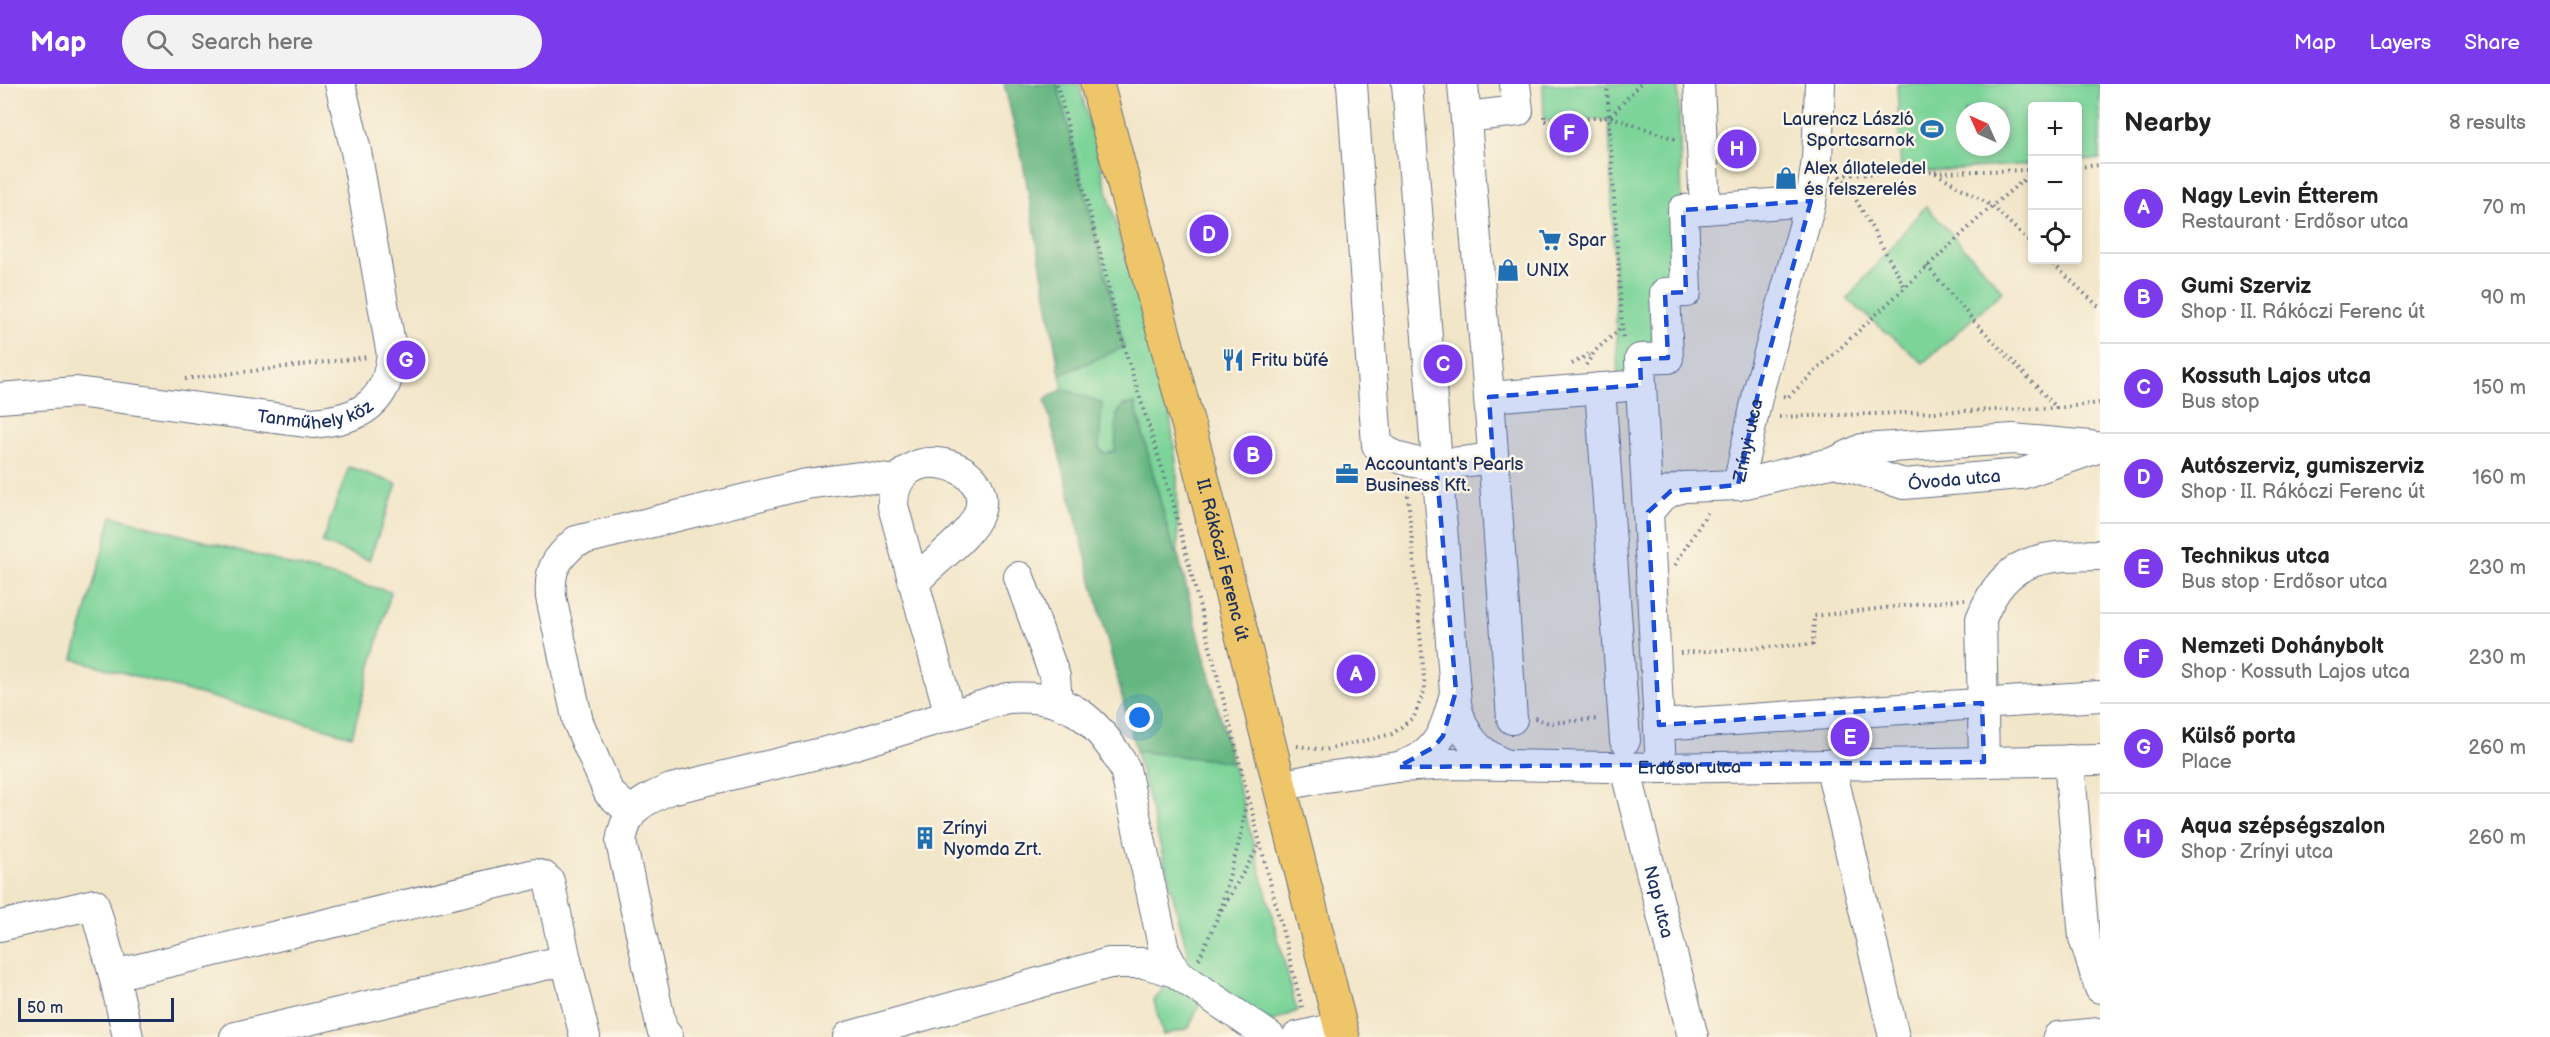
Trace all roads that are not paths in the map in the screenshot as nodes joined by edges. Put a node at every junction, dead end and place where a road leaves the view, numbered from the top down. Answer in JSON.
{"nodes":[{"id":1,"x":339,"y":84,"type":"edge"},
{"id":2,"x":1097,"y":84,"type":"edge"},
{"id":3,"x":1352,"y":84,"type":"edge"},
{"id":4,"x":1407,"y":84,"type":"edge"},
{"id":5,"x":1463,"y":84,"type":"edge"},
{"id":6,"x":1515,"y":84,"type":"edge"},
{"id":7,"x":1699,"y":84,"type":"edge"},
{"id":8,"x":1820,"y":84,"type":"edge"},
{"id":9,"x":1466,"y":117,"type":"junction"},
{"id":10,"x":1811,"y":201,"type":"junction"},
{"id":11,"x":1705,"y":209,"type":"junction"},
{"id":12,"x":1622,"y":386,"type":"junction"},
{"id":13,"x":1489,"y":397,"type":"junction"},
{"id":14,"x":0,"y":398,"type":"edge"},
{"id":15,"x":2100,"y":447,"type":"edge"},
{"id":16,"x":1493,"y":458,"type":"junction"},
{"id":17,"x":1436,"y":464,"type":"junction"},
{"id":18,"x":898,"y":481,"type":"junction"},
{"id":19,"x":1732,"y":484,"type":"junction"},
{"id":20,"x":1648,"y":512,"type":"junction"},
{"id":21,"x":2100,"y":555,"type":"edge"},
{"id":22,"x":1019,"y":577,"type":"dead end"},
{"id":23,"x":914,"y":583,"type":"junction"},
{"id":24,"x":1456,"y":691,"type":"junction"},
{"id":25,"x":2100,"y":696,"type":"edge"},
{"id":26,"x":1058,"y":701,"type":"junction"},
{"id":27,"x":1982,"y":703,"type":"junction"},
{"id":28,"x":950,"y":715,"type":"junction"},
{"id":29,"x":1512,"y":719,"type":"road end"},
{"id":30,"x":1659,"y":725,"type":"junction"},
{"id":31,"x":1624,"y":741,"type":"junction"},
{"id":32,"x":2069,"y":760,"type":"junction"},
{"id":33,"x":2100,"y":760,"type":"edge"},
{"id":34,"x":1984,"y":762,"type":"junction"},
{"id":35,"x":1504,"y":764,"type":"junction"},
{"id":36,"x":1830,"y":764,"type":"junction"},
{"id":37,"x":1398,"y":767,"type":"junction"},
{"id":38,"x":1661,"y":768,"type":"junction"},
{"id":39,"x":1280,"y":786,"type":"junction"},
{"id":40,"x":631,"y":812,"type":"junction"},
{"id":41,"x":0,"y":926,"type":"edge"},
{"id":42,"x":566,"y":960,"type":"junction"},
{"id":43,"x":114,"y":975,"type":"junction"},
{"id":44,"x":1182,"y":977,"type":"junction"},
{"id":45,"x":2100,"y":988,"type":"edge"},
{"id":46,"x":1341,"y":1032,"type":"edge"},
{"id":47,"x":2100,"y":1033,"type":"edge"},
{"id":48,"x":1303,"y":1036,"type":"edge"},
{"id":49,"x":128,"y":1037,"type":"edge"},
{"id":50,"x":236,"y":1037,"type":"edge"},
{"id":51,"x":585,"y":1037,"type":"edge"},
{"id":52,"x":668,"y":1037,"type":"edge"},
{"id":53,"x":848,"y":1037,"type":"edge"},
{"id":54,"x":1270,"y":1037,"type":"edge"},
{"id":55,"x":1693,"y":1037,"type":"edge"},
{"id":56,"x":1894,"y":1037,"type":"edge"},
{"id":57,"x":2058,"y":1037,"type":"edge"}],
"edges":[{"from":1,"to":14,"type":"street","name":"Tanműhely köz"},
{"from":2,"to":39,"type":"main road","name":"II. Rákóczi Ferenc út"},
{"from":3,"to":17,"type":"street"},
{"from":4,"to":17,"type":"street"},
{"from":5,"to":9,"type":"street"},
{"from":6,"to":9,"type":"street"},
{"from":7,"to":11,"type":"street"},
{"from":8,"to":10,"type":"street","name":"Zrínyi utca"},
{"from":9,"to":13,"type":"street"},
{"from":10,"to":11,"type":"street"},
{"from":10,"to":19,"type":"street","name":"Zrínyi utca"},
{"from":11,"to":12,"type":"street"},
{"from":12,"to":13,"type":"street"},
{"from":12,"to":20,"type":"street"},
{"from":12,"to":31,"type":"street","name":"Nap utca"},
{"from":13,"to":16,"type":"street"},
{"from":15,"to":19,"type":"street","name":"Óvoda utca"},
{"from":16,"to":17,"type":"street"},
{"from":16,"to":29,"type":"street"},
{"from":17,"to":24,"type":"street"},
{"from":18,"to":23,"type":"street"},
{"from":18,"to":23,"type":"street"},
{"from":18,"to":40,"type":"street"},
{"from":19,"to":20,"type":"street","name":"Zrínyi utca"},
{"from":20,"to":30,"type":"street"},
{"from":21,"to":27,"type":"street"},
{"from":22,"to":26,"type":"street"},
{"from":23,"to":28,"type":"street"},
{"from":24,"to":35,"type":"street"},
{"from":24,"to":37,"type":"street"},
{"from":25,"to":27,"type":"street"},
{"from":26,"to":28,"type":"street"},
{"from":26,"to":44,"type":"street"},
{"from":27,"to":30,"type":"street"},
{"from":27,"to":34,"type":"street"},
{"from":28,"to":40,"type":"street"},
{"from":30,"to":38,"type":"street"},
{"from":31,"to":35,"type":"street","name":"Erdősor utca"},
{"from":31,"to":38,"type":"street","name":"Erdősor utca"},
{"from":31,"to":55,"type":"street","name":"Nap utca"},
{"from":32,"to":33,"type":"street","name":"Erdősor utca"},
{"from":32,"to":34,"type":"street","name":"Erdősor utca"},
{"from":32,"to":45,"type":"street"},
{"from":34,"to":36,"type":"street","name":"Erdősor utca"},
{"from":35,"to":37,"type":"street","name":"Erdősor utca"},
{"from":36,"to":38,"type":"street","name":"Erdősor utca"},
{"from":36,"to":56,"type":"street"},
{"from":37,"to":39,"type":"street","name":"Erdősor utca"},
{"from":39,"to":46,"type":"main road","name":"II. Rákóczi Ferenc út"},
{"from":40,"to":52,"type":"street"},
{"from":41,"to":43,"type":"street"},
{"from":42,"to":43,"type":"street"},
{"from":42,"to":50,"type":"street"},
{"from":42,"to":51,"type":"street"},
{"from":43,"to":49,"type":"street"},
{"from":44,"to":53,"type":"street"},
{"from":44,"to":54,"type":"street"},
{"from":46,"to":48,"type":"street"},
{"from":47,"to":57,"type":"street"}]}
